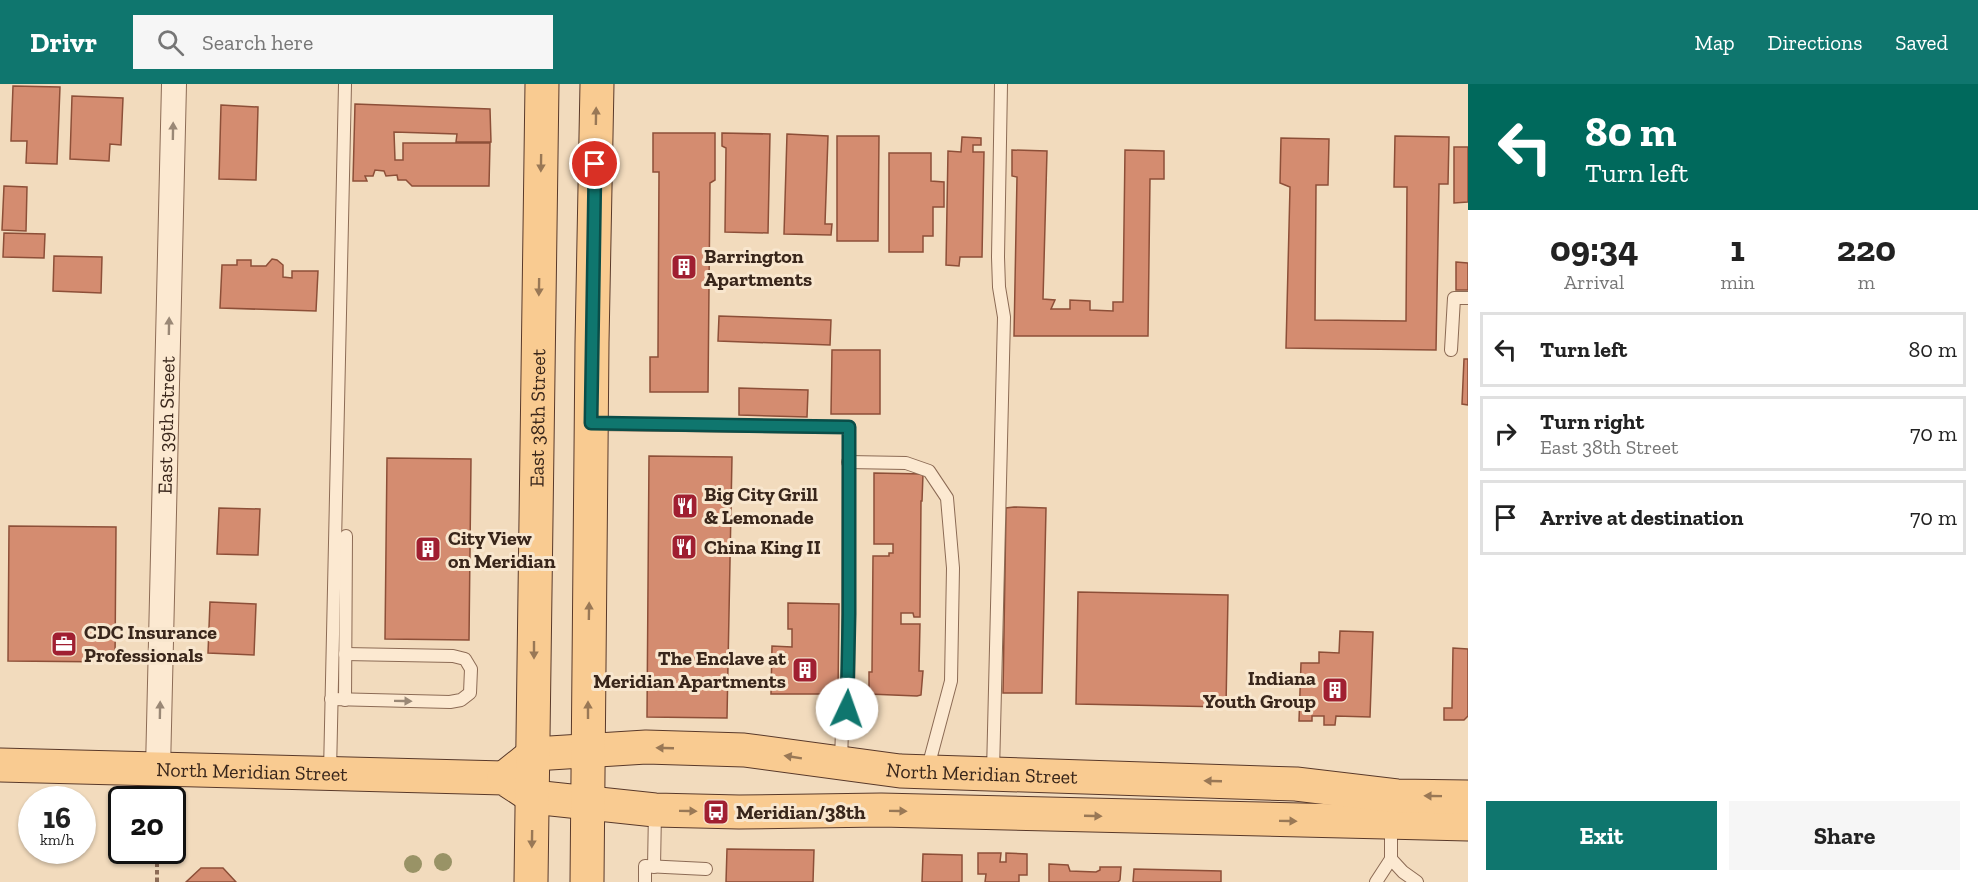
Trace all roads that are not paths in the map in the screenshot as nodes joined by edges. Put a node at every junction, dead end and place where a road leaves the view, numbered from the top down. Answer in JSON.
{"nodes":[{"id":1,"x":174,"y":84,"type":"edge"},
{"id":2,"x":345,"y":84,"type":"edge"},
{"id":3,"x":542,"y":84,"type":"edge"},
{"id":4,"x":597,"y":84,"type":"edge"},
{"id":5,"x":1002,"y":84,"type":"edge"},
{"id":6,"x":1468,"y":298,"type":"edge"},
{"id":7,"x":1450,"y":350,"type":"dead end"},
{"id":8,"x":591,"y":423,"type":"junction"},
{"id":9,"x":848,"y":462,"type":"junction"},
{"id":10,"x":346,"y":536,"type":"dead end"},
{"id":11,"x":345,"y":654,"type":"junction"},
{"id":12,"x":331,"y":699,"type":"junction"},
{"id":13,"x":345,"y":700,"type":"junction"},
{"id":14,"x":588,"y":750,"type":"junction"},
{"id":15,"x":534,"y":754,"type":"junction"},
{"id":16,"x":842,"y":764,"type":"junction"},
{"id":17,"x":0,"y":765,"type":"edge"},
{"id":18,"x":158,"y":769,"type":"junction"},
{"id":19,"x":330,"y":773,"type":"junction"},
{"id":20,"x":926,"y":773,"type":"junction"},
{"id":21,"x":993,"y":775,"type":"junction"},
{"id":22,"x":504,"y":778,"type":"junction"},
{"id":23,"x":533,"y":797,"type":"junction"},
{"id":24,"x":1468,"y":797,"type":"edge"},
{"id":25,"x":588,"y":803,"type":"junction"},
{"id":26,"x":655,"y":810,"type":"junction"},
{"id":27,"x":1391,"y":824,"type":"junction"},
{"id":28,"x":1468,"y":824,"type":"edge"},
{"id":29,"x":1391,"y":859,"type":"junction"},
{"id":30,"x":654,"y":867,"type":"junction"},
{"id":31,"x":706,"y":869,"type":"dead end"},
{"id":32,"x":531,"y":882,"type":"edge"},
{"id":33,"x":587,"y":882,"type":"edge"},
{"id":34,"x":645,"y":882,"type":"edge"},
{"id":35,"x":1376,"y":882,"type":"edge"},
{"id":36,"x":1417,"y":882,"type":"edge"}],
"edges":[{"from":18,"to":1,"type":"street","name":"East 39th Street","one_way":true},
{"from":2,"to":12,"type":"lane"},
{"from":3,"to":15,"type":"main road","name":"East 38th Street","one_way":true},
{"from":8,"to":4,"type":"main road","one_way":true},
{"from":5,"to":21,"type":"lane"},
{"from":6,"to":7,"type":"lane"},
{"from":8,"to":9,"type":"lane"},
{"from":14,"to":8,"type":"main road","one_way":true},
{"from":9,"to":16,"type":"lane"},
{"from":9,"to":20,"type":"lane"},
{"from":10,"to":11,"type":"lane"},
{"from":11,"to":13,"type":"lane"},
{"from":13,"to":11,"type":"lane","one_way":true},
{"from":12,"to":13,"type":"lane"},
{"from":12,"to":19,"type":"lane"},
{"from":14,"to":15,"type":"main road","name":"North Meridian Street"},
{"from":16,"to":14,"type":"main road","name":"North Meridian Street","one_way":true},
{"from":14,"to":25,"type":"main road"},
{"from":15,"to":22,"type":"main road"},
{"from":15,"to":23,"type":"main road","name":"East 38th Street"},
{"from":16,"to":20,"type":"main road","name":"North Meridian Street"},
{"from":17,"to":18,"type":"main road","name":"North Meridian Street"},
{"from":18,"to":19,"type":"main road","name":"North Meridian Street"},
{"from":19,"to":22,"type":"main road","name":"North Meridian Street"},
{"from":20,"to":21,"type":"main road","name":"North Meridian Street"},
{"from":24,"to":21,"type":"main road","name":"North Meridian Street","one_way":true},
{"from":22,"to":23,"type":"main road","name":"North Meridian Street"},
{"from":23,"to":25,"type":"main road","name":"North Meridian Street"},
{"from":23,"to":32,"type":"main road","name":"East 38th Street","one_way":true},
{"from":25,"to":26,"type":"main road","name":"North Meridian Street"},
{"from":25,"to":33,"type":"main road"},
{"from":26,"to":27,"type":"main road","name":"North Meridian Street","one_way":true},
{"from":26,"to":30,"type":"lane"},
{"from":27,"to":28,"type":"main road","name":"North Meridian Street"},
{"from":27,"to":29,"type":"lane"},
{"from":29,"to":35,"type":"lane"},
{"from":29,"to":36,"type":"lane"},
{"from":30,"to":31,"type":"lane"},
{"from":30,"to":34,"type":"lane"}]}
